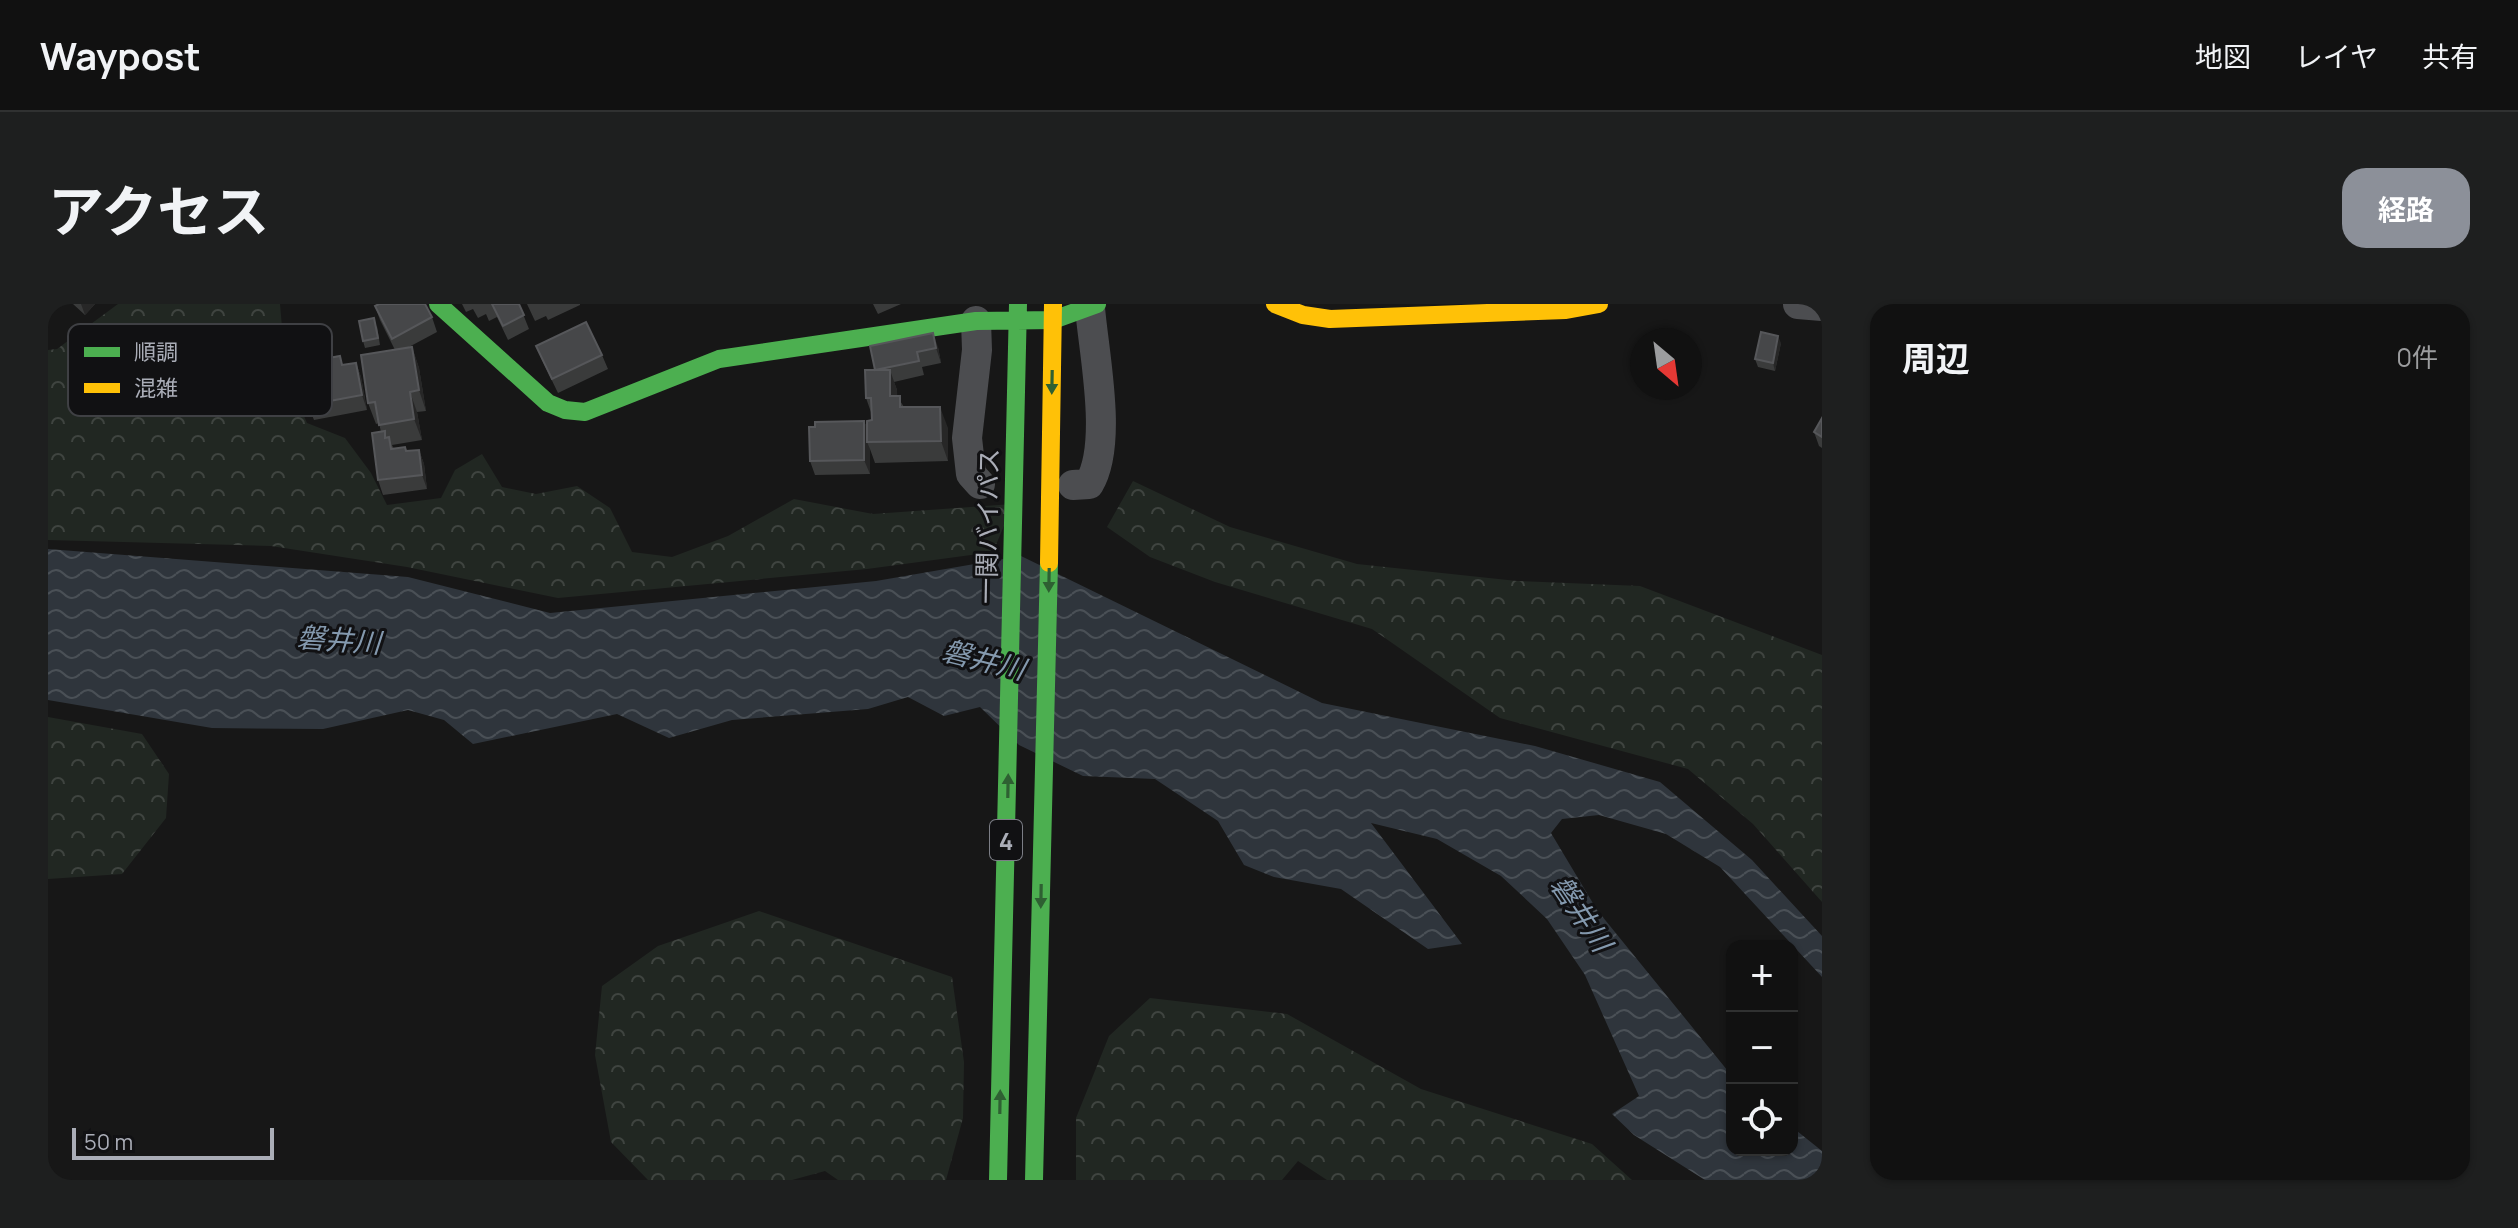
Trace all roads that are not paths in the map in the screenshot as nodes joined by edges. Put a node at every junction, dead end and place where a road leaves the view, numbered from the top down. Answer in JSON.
{"nodes":[{"id":1,"x":438,"y":304,"type":"edge"},
{"id":2,"x":1275,"y":304,"type":"edge"},
{"id":3,"x":1356,"y":304,"type":"edge"},
{"id":4,"x":1599,"y":304,"type":"edge"},
{"id":5,"x":1798,"y":304,"type":"edge"},
{"id":6,"x":1094,"y":306,"type":"edge"},
{"id":7,"x":1822,"y":306,"type":"edge"},
{"id":8,"x":1017,"y":312,"type":"edge"},
{"id":9,"x":1053,"y":312,"type":"edge"},
{"id":10,"x":1330,"y":319,"type":"junction"},
{"id":11,"x":976,"y":321,"type":"junction"},
{"id":12,"x":980,"y":484,"type":"dead end"},
{"id":13,"x":1062,"y":494,"type":"junction"},
{"id":14,"x":998,"y":1180,"type":"edge"},
{"id":15,"x":1034,"y":1180,"type":"edge"}],
"edges":[{"from":1,"to":11,"type":"main road"},
{"from":2,"to":10,"type":"main road"},
{"from":3,"to":10,"type":"street"},
{"from":4,"to":10,"type":"main road"},
{"from":5,"to":7,"type":"street"},
{"from":6,"to":9,"type":"main road"},
{"from":6,"to":13,"type":"street"},
{"from":8,"to":9,"type":"main road"},
{"from":8,"to":11,"type":"main road"},
{"from":14,"to":8,"type":"main road","name":"一関バイパス","number":"4","one_way":true},
{"from":9,"to":13,"type":"main road","number":"4","one_way":true},
{"from":11,"to":12,"type":"street"},
{"from":13,"to":15,"type":"main road","number":"4","one_way":true}]}
